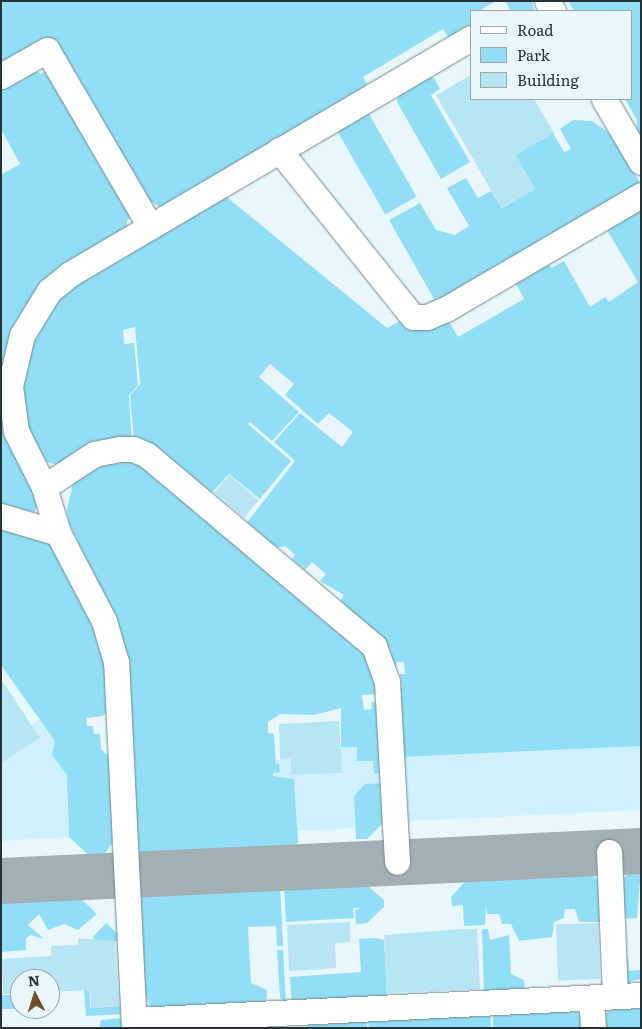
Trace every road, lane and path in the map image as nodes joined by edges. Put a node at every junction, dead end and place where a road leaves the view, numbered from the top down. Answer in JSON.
{"nodes":[{"id":1,"x":470,"y":39,"type":"edge"},
{"id":2,"x":1,"y":76,"type":"edge"},
{"id":3,"x":605,"y":100,"type":"edge"},
{"id":4,"x":279,"y":150,"type":"junction"},
{"id":5,"x":641,"y":162,"type":"edge"},
{"id":6,"x":641,"y":195,"type":"edge"},
{"id":7,"x":150,"y":226,"type":"junction"},
{"id":8,"x":44,"y":487,"type":"junction"},
{"id":9,"x":1,"y":516,"type":"edge"},
{"id":10,"x":58,"y":533,"type":"junction"},
{"id":11,"x":609,"y":852,"type":"dead end"},
{"id":12,"x":397,"y":862,"type":"dead end"},
{"id":13,"x":641,"y":995,"type":"edge"},
{"id":14,"x":603,"y":997,"type":"junction"},
{"id":15,"x":135,"y":1024,"type":"edge"},
{"id":16,"x":594,"y":1028,"type":"edge"}],
"edges":[{"from":1,"to":4,"type":"lane"},
{"from":2,"to":7,"type":"lane"},
{"from":3,"to":5,"type":"lane"},
{"from":4,"to":6,"type":"lane"},
{"from":4,"to":7,"type":"lane"},
{"from":7,"to":8,"type":"lane"},
{"from":8,"to":10,"type":"lane"},
{"from":8,"to":12,"type":"lane"},
{"from":9,"to":10,"type":"lane"},
{"from":10,"to":15,"type":"lane"},
{"from":11,"to":14,"type":"lane"},
{"from":13,"to":14,"type":"lane"},
{"from":14,"to":15,"type":"lane"},
{"from":14,"to":16,"type":"lane"}]}
